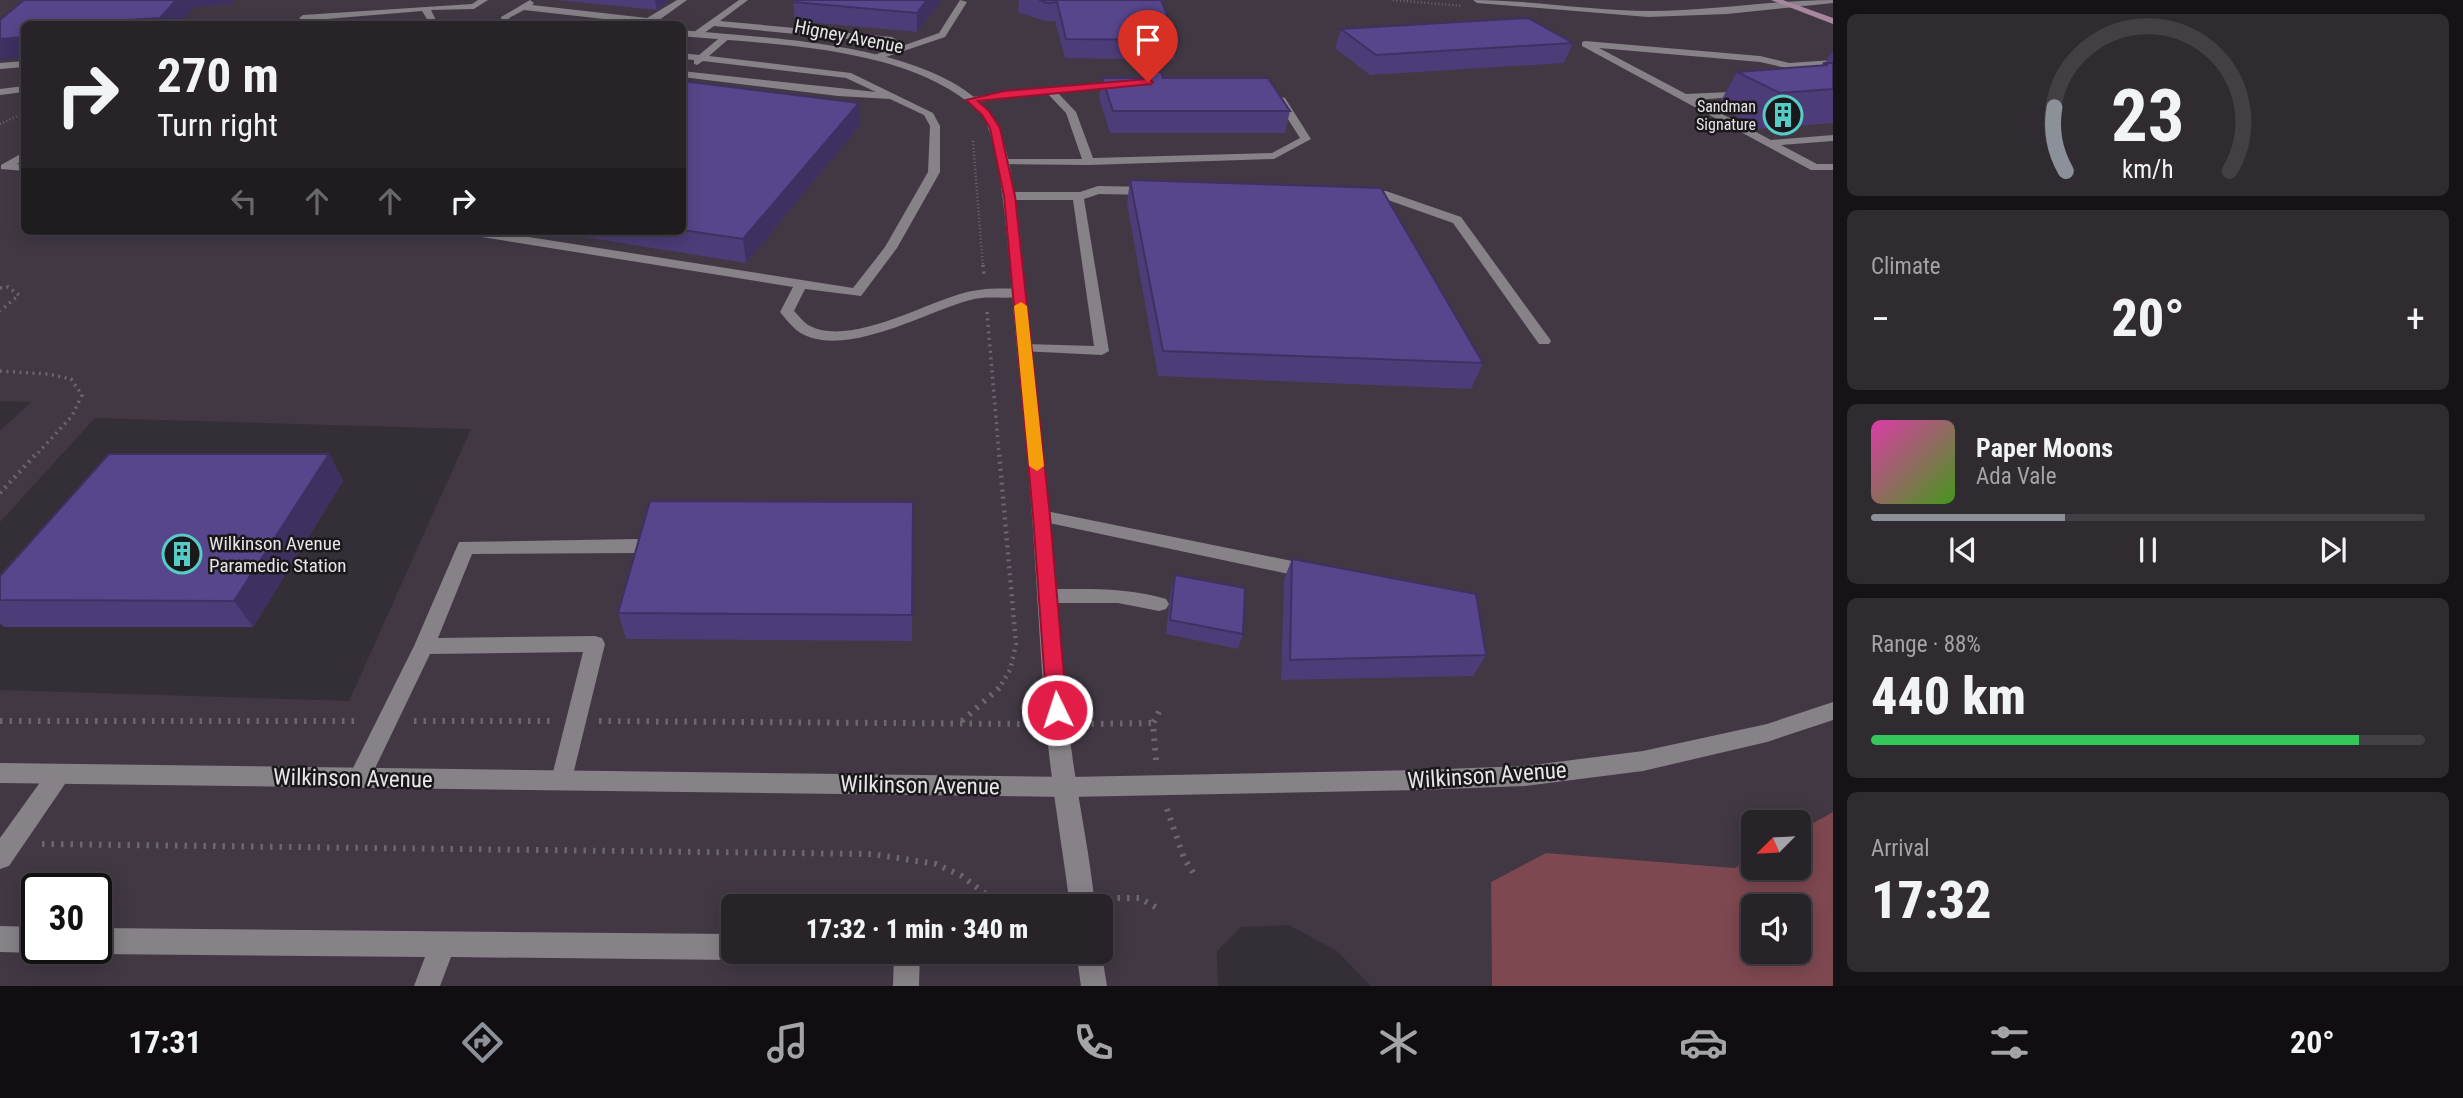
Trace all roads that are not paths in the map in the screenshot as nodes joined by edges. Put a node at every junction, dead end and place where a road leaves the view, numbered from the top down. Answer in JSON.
{"nodes":[{"id":1,"x":393,"y":0,"type":"edge"},
{"id":2,"x":484,"y":0,"type":"edge"},
{"id":3,"x":535,"y":0,"type":"edge"},
{"id":4,"x":683,"y":0,"type":"edge"},
{"id":5,"x":744,"y":0,"type":"edge"},
{"id":6,"x":1476,"y":0,"type":"edge"},
{"id":7,"x":1775,"y":0,"type":"edge"},
{"id":8,"x":1833,"y":0,"type":"edge"},
{"id":9,"x":1708,"y":1,"type":"edge"},
{"id":10,"x":1808,"y":1,"type":"edge"},
{"id":11,"x":963,"y":2,"type":"dead end"},
{"id":12,"x":1788,"y":5,"type":"junction"},
{"id":13,"x":1559,"y":7,"type":"junction"},
{"id":14,"x":425,"y":8,"type":"junction"},
{"id":15,"x":522,"y":8,"type":"junction"},
{"id":16,"x":1833,"y":10,"type":"edge"},
{"id":17,"x":371,"y":12,"type":"junction"},
{"id":18,"x":304,"y":17,"type":"edge"},
{"id":19,"x":433,"y":21,"type":"edge"},
{"id":20,"x":506,"y":21,"type":"edge"},
{"id":21,"x":630,"y":21,"type":"edge"},
{"id":22,"x":650,"y":21,"type":"edge"},
{"id":23,"x":1833,"y":21,"type":"edge"},
{"id":24,"x":712,"y":23,"type":"junction"},
{"id":25,"x":690,"y":34,"type":"edge"},
{"id":26,"x":726,"y":37,"type":"junction"},
{"id":27,"x":902,"y":47,"type":"junction"},
{"id":28,"x":686,"y":56,"type":"edge"},
{"id":29,"x":877,"y":57,"type":"junction"},
{"id":30,"x":702,"y":58,"type":"junction"},
{"id":31,"x":1833,"y":63,"type":"edge"},
{"id":32,"x":21,"y":65,"type":"edge"},
{"id":33,"x":0,"y":66,"type":"edge"},
{"id":34,"x":1789,"y":66,"type":"junction"},
{"id":35,"x":686,"y":71,"type":"edge"},
{"id":36,"x":686,"y":74,"type":"edge"},
{"id":37,"x":1136,"y":83,"type":"edge"},
{"id":38,"x":1816,"y":85,"type":"edge"},
{"id":39,"x":21,"y":89,"type":"edge"},
{"id":40,"x":1049,"y":90,"type":"junction"},
{"id":41,"x":0,"y":92,"type":"edge"},
{"id":42,"x":1755,"y":92,"type":"edge"},
{"id":43,"x":892,"y":96,"type":"junction"},
{"id":44,"x":1268,"y":96,"type":"edge"},
{"id":45,"x":1688,"y":97,"type":"junction"},
{"id":46,"x":971,"y":100,"type":"junction"},
{"id":47,"x":1833,"y":138,"type":"edge"},
{"id":48,"x":1771,"y":143,"type":"junction"},
{"id":49,"x":21,"y":157,"type":"edge"},
{"id":50,"x":1003,"y":161,"type":"junction"},
{"id":51,"x":1089,"y":162,"type":"junction"},
{"id":52,"x":1833,"y":166,"type":"edge"},
{"id":53,"x":21,"y":168,"type":"edge"},
{"id":54,"x":1171,"y":191,"type":"edge"},
{"id":55,"x":1347,"y":195,"type":"edge"},
{"id":56,"x":1009,"y":196,"type":"junction"},
{"id":57,"x":1078,"y":196,"type":"junction"},
{"id":58,"x":492,"y":235,"type":"edge"},
{"id":59,"x":801,"y":284,"type":"junction"},
{"id":60,"x":1019,"y":293,"type":"junction"},
{"id":61,"x":1544,"y":341,"type":"dead end"},
{"id":62,"x":1026,"y":348,"type":"junction"},
{"id":63,"x":1041,"y":516,"type":"junction"},
{"id":64,"x":636,"y":546,"type":"edge"},
{"id":65,"x":1326,"y":575,"type":"edge"},
{"id":66,"x":1048,"y":596,"type":"junction"},
{"id":67,"x":1158,"y":604,"type":"dead end"},
{"id":68,"x":424,"y":646,"type":"junction"},
{"id":69,"x":1833,"y":711,"type":"edge"},
{"id":70,"x":0,"y":773,"type":"edge"},
{"id":71,"x":59,"y":774,"type":"junction"},
{"id":72,"x":359,"y":778,"type":"junction"},
{"id":73,"x":562,"y":780,"type":"junction"},
{"id":74,"x":1068,"y":787,"type":"junction"},
{"id":75,"x":5,"y":851,"type":"edge"},
{"id":76,"x":1082,"y":894,"type":"edge"},
{"id":77,"x":0,"y":939,"type":"edge"},
{"id":78,"x":21,"y":940,"type":"edge"},
{"id":79,"x":112,"y":941,"type":"edge"},
{"id":80,"x":442,"y":945,"type":"junction"},
{"id":81,"x":721,"y":947,"type":"edge"},
{"id":82,"x":907,"y":964,"type":"edge"},
{"id":83,"x":1091,"y":964,"type":"edge"},
{"id":84,"x":427,"y":986,"type":"edge"},
{"id":85,"x":906,"y":986,"type":"edge"},
{"id":86,"x":1094,"y":986,"type":"edge"}],
"edges":[{"from":1,"to":17,"type":"street"},
{"from":2,"to":14,"type":"street"},
{"from":3,"to":15,"type":"street"},
{"from":4,"to":22,"type":"street"},
{"from":5,"to":24,"type":"street"},
{"from":6,"to":13,"type":"street"},
{"from":7,"to":12,"type":"main road"},
{"from":8,"to":10,"type":"street"},
{"from":9,"to":13,"type":"street"},
{"from":10,"to":12,"type":"street"},
{"from":10,"to":16,"type":"main road"},
{"from":11,"to":27,"type":"street"},
{"from":12,"to":13,"type":"street"},
{"from":12,"to":23,"type":"main road"},
{"from":14,"to":17,"type":"street"},
{"from":14,"to":19,"type":"street"},
{"from":15,"to":20,"type":"street"},
{"from":15,"to":21,"type":"street"},
{"from":17,"to":18,"type":"street"},
{"from":24,"to":25,"type":"street"},
{"from":24,"to":27,"type":"street"},
{"from":25,"to":26,"type":"street","name":"Higney Avenue"},
{"from":26,"to":29,"type":"street","name":"Higney Avenue"},
{"from":26,"to":30,"type":"street"},
{"from":27,"to":29,"type":"street"},
{"from":28,"to":30,"type":"street"},
{"from":29,"to":46,"type":"street","name":"Higney Avenue"},
{"from":30,"to":35,"type":"street"},
{"from":30,"to":43,"type":"street"},
{"from":31,"to":34,"type":"street"},
{"from":32,"to":33,"type":"street"},
{"from":34,"to":38,"type":"street"},
{"from":34,"to":45,"type":"street"},
{"from":36,"to":43,"type":"street"},
{"from":37,"to":40,"type":"street"},
{"from":39,"to":41,"type":"street"},
{"from":40,"to":46,"type":"street"},
{"from":40,"to":51,"type":"street"},
{"from":42,"to":45,"type":"street"},
{"from":43,"to":59,"type":"street"},
{"from":44,"to":51,"type":"street"},
{"from":45,"to":48,"type":"street"},
{"from":46,"to":50,"type":"street","name":"Higney Avenue"},
{"from":47,"to":48,"type":"street"},
{"from":48,"to":52,"type":"street"},
{"from":49,"to":53,"type":"street"},
{"from":50,"to":51,"type":"street"},
{"from":50,"to":56,"type":"street","name":"Higney Avenue"},
{"from":54,"to":57,"type":"street"},
{"from":55,"to":61,"type":"street"},
{"from":56,"to":57,"type":"street"},
{"from":56,"to":60,"type":"street","name":"Higney Avenue"},
{"from":57,"to":62,"type":"street"},
{"from":58,"to":59,"type":"street"},
{"from":59,"to":60,"type":"street"},
{"from":60,"to":62,"type":"street","name":"Higney Avenue"},
{"from":62,"to":63,"type":"street","name":"Higney Avenue"},
{"from":63,"to":65,"type":"street"},
{"from":63,"to":66,"type":"street","name":"Higney Avenue"},
{"from":64,"to":68,"type":"street"},
{"from":66,"to":67,"type":"street"},
{"from":66,"to":74,"type":"street","name":"Higney Avenue"},
{"from":68,"to":72,"type":"street"},
{"from":68,"to":73,"type":"street"},
{"from":69,"to":74,"type":"street","name":"Wilkinson Avenue"},
{"from":70,"to":71,"type":"street","name":"Wilkinson Avenue"},
{"from":71,"to":72,"type":"street","name":"Wilkinson Avenue"},
{"from":71,"to":75,"type":"street"},
{"from":72,"to":73,"type":"street","name":"Wilkinson Avenue"},
{"from":73,"to":74,"type":"street","name":"Wilkinson Avenue"},
{"from":74,"to":76,"type":"street","name":"Higney Avenue"},
{"from":77,"to":78,"type":"street"},
{"from":79,"to":80,"type":"street"},
{"from":80,"to":81,"type":"street"},
{"from":80,"to":84,"type":"street"},
{"from":82,"to":85,"type":"street"},
{"from":83,"to":86,"type":"street"}]}
